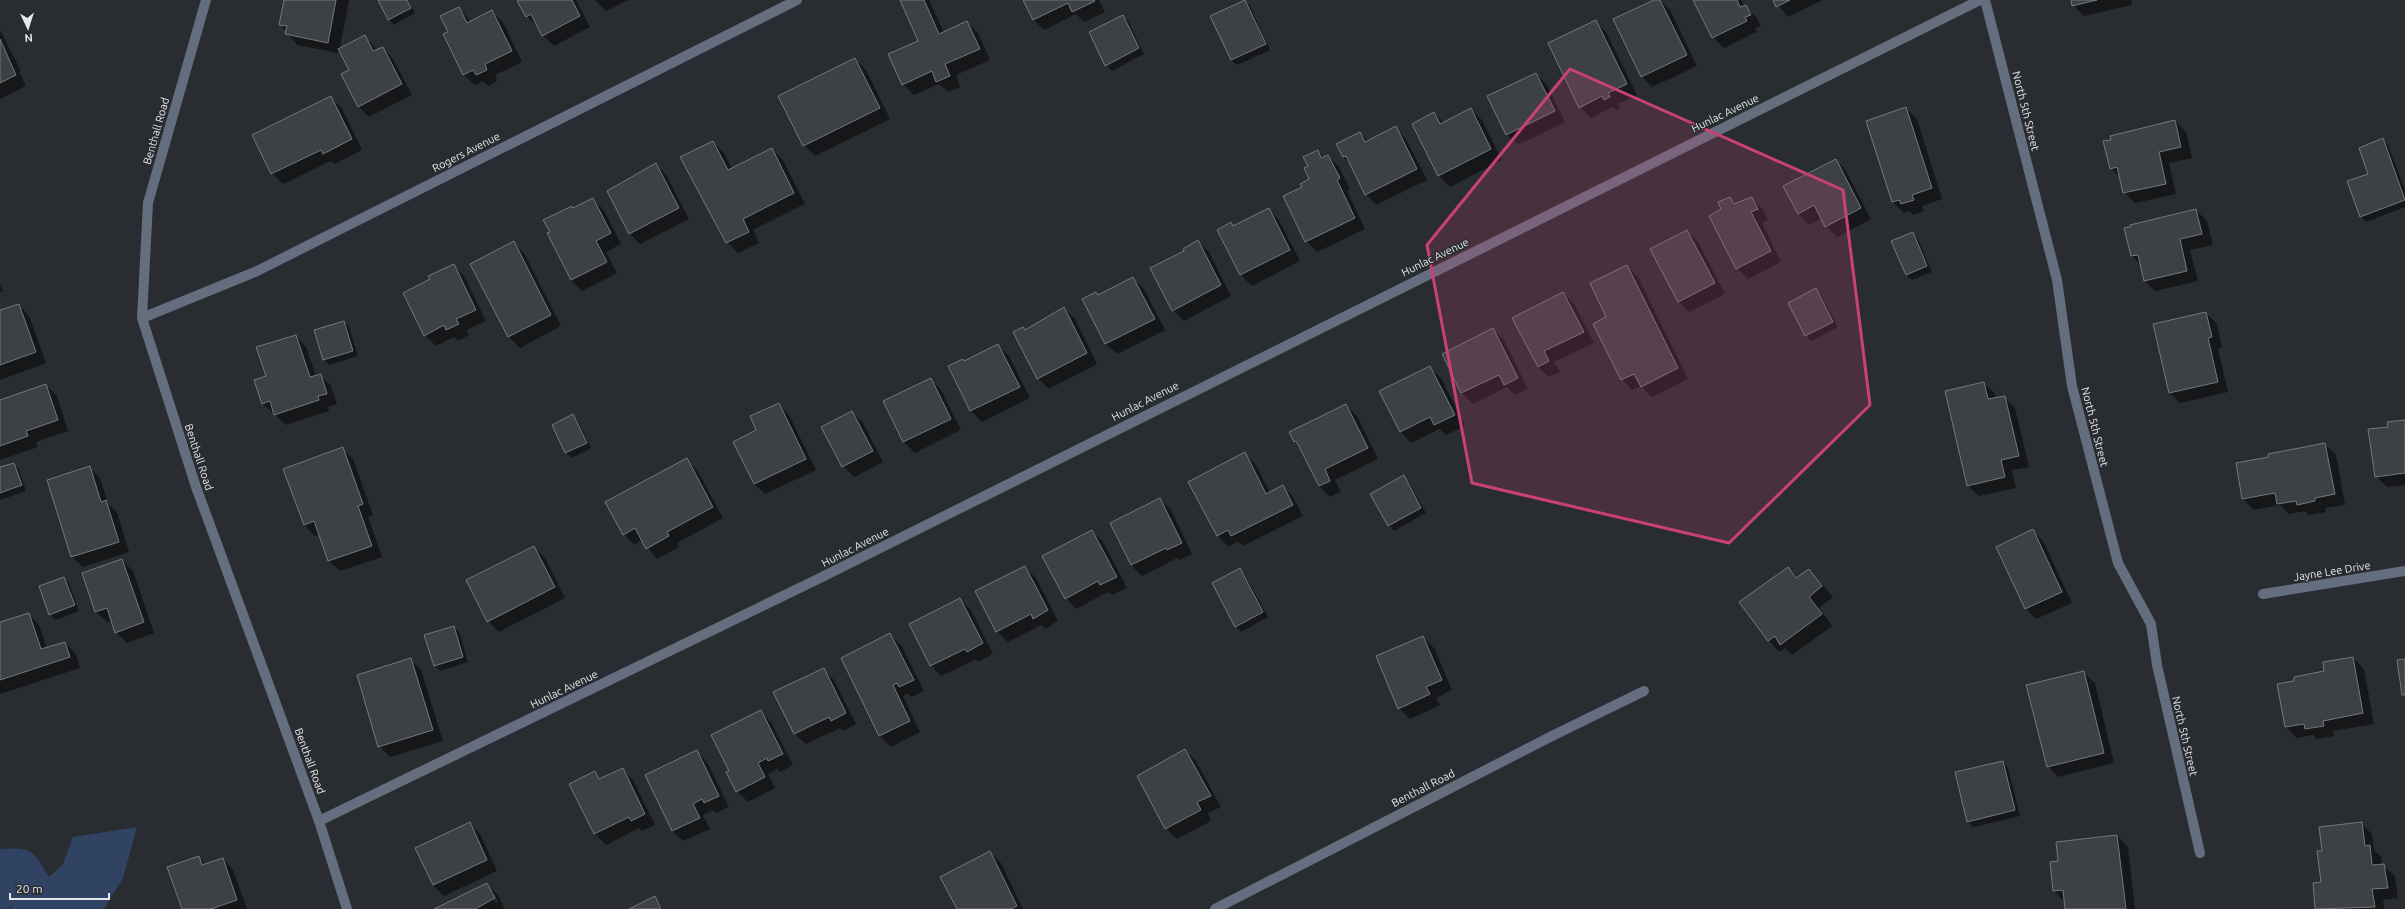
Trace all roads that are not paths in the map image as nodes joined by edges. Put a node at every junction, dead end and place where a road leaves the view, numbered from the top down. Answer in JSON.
{"nodes":[{"id":1,"x":206,"y":0,"type":"edge"},
{"id":2,"x":797,"y":0,"type":"edge"},
{"id":3,"x":1980,"y":0,"type":"edge"},
{"id":4,"x":1985,"y":0,"type":"edge"},
{"id":5,"x":142,"y":318,"type":"junction"},
{"id":6,"x":2405,"y":571,"type":"edge"},
{"id":7,"x":2263,"y":594,"type":"dead end"},
{"id":8,"x":1644,"y":691,"type":"dead end"},
{"id":9,"x":319,"y":821,"type":"junction"},
{"id":10,"x":2200,"y":853,"type":"dead end"},
{"id":11,"x":347,"y":909,"type":"edge"},
{"id":12,"x":1215,"y":909,"type":"edge"}],
"edges":[{"from":1,"to":5,"type":"street","name":"Benthall Road"},
{"from":2,"to":5,"type":"street","name":"Rogers Avenue"},
{"from":3,"to":9,"type":"street","name":"Hunlac Avenue"},
{"from":4,"to":10,"type":"street","name":"North 5th Street"},
{"from":5,"to":9,"type":"street","name":"Benthall Road"},
{"from":6,"to":7,"type":"street","name":"Jayne Lee Drive"},
{"from":8,"to":12,"type":"street","name":"Benthall Road"},
{"from":9,"to":11,"type":"street","name":"Benthall Road"}]}
